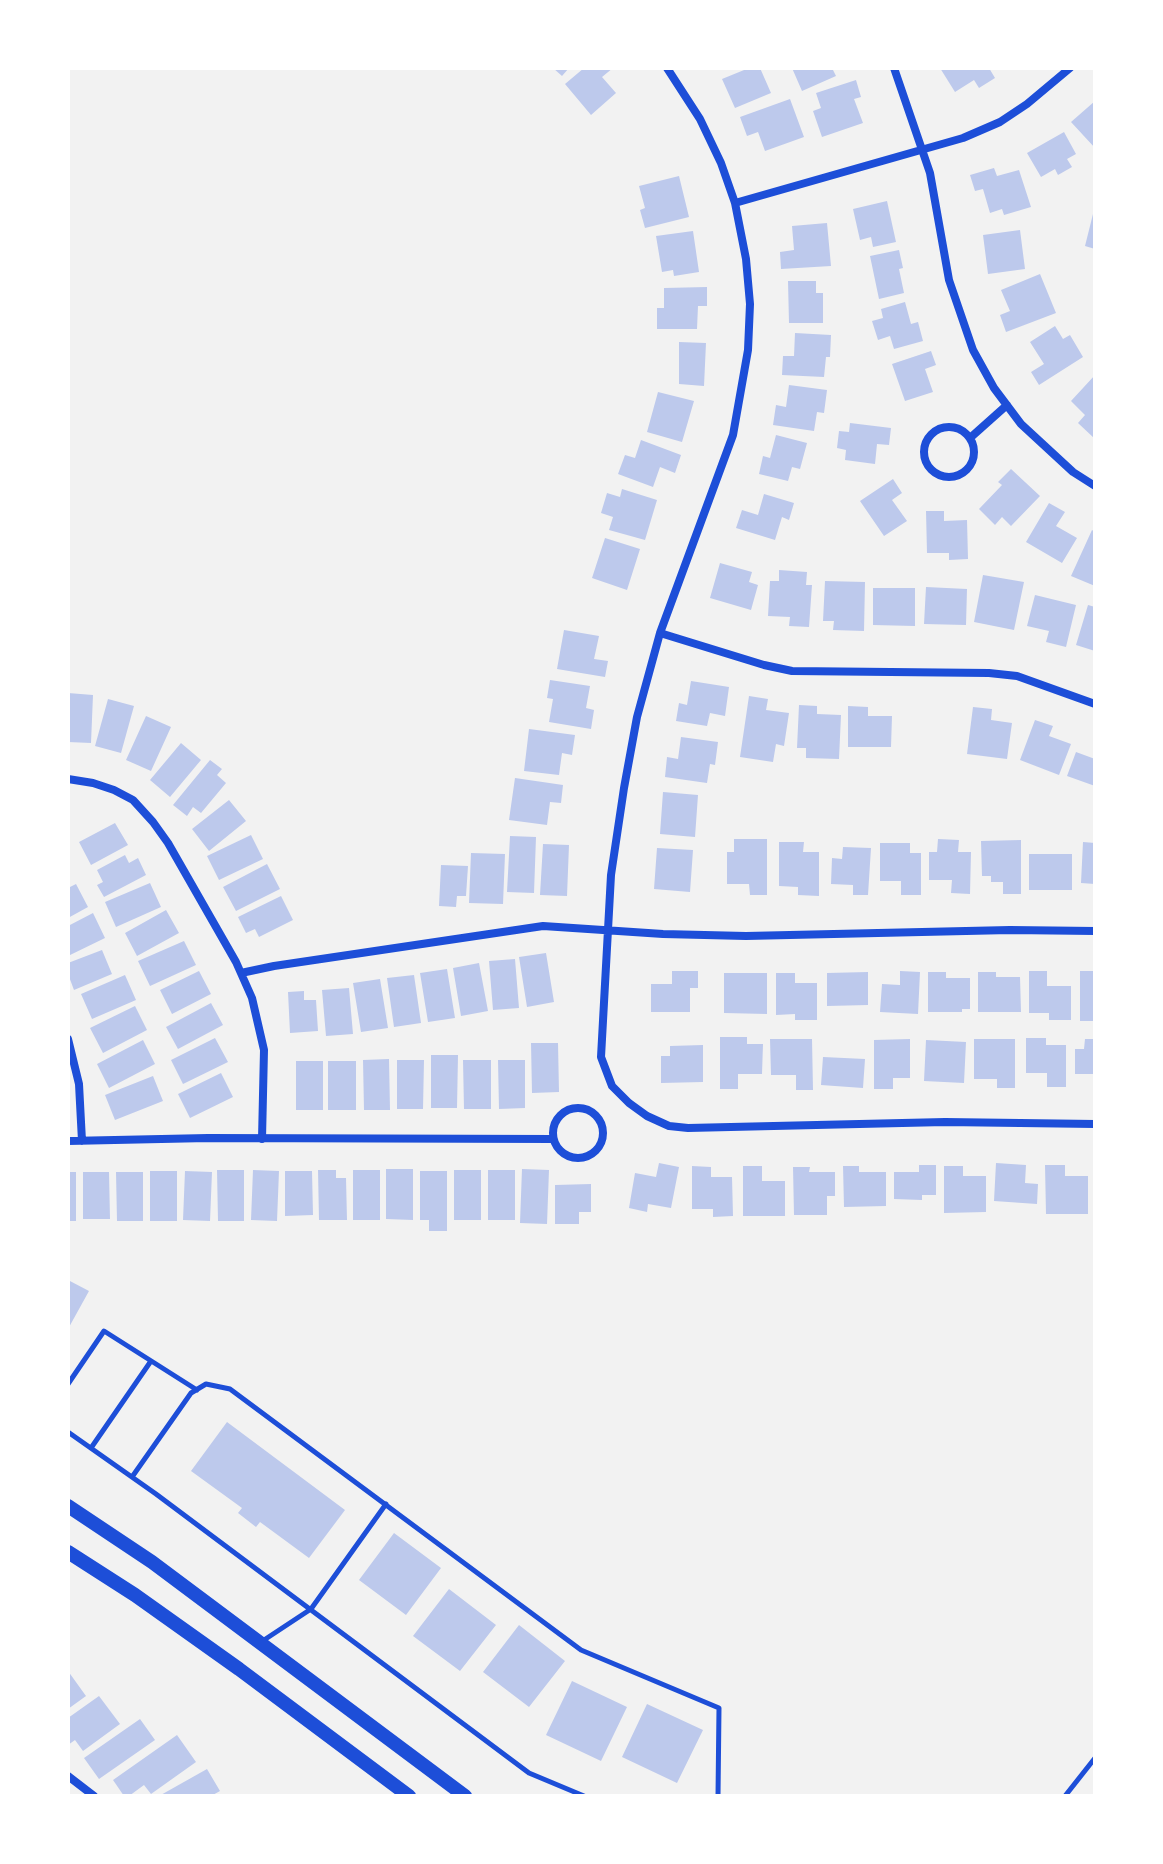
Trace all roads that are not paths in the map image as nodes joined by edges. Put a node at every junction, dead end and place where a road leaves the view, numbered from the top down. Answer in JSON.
{"nodes":[{"id":1,"x":667,"y":68,"type":"edge"},
{"id":2,"x":894,"y":68,"type":"edge"},
{"id":3,"x":1070,"y":68,"type":"edge"},
{"id":4,"x":923,"y":150,"type":"junction"},
{"id":5,"x":735,"y":203,"type":"junction"},
{"id":6,"x":1007,"y":405,"type":"junction"},
{"id":7,"x":970,"y":438,"type":"junction"},
{"id":8,"x":1095,"y":486,"type":"edge"},
{"id":9,"x":660,"y":633,"type":"junction"},
{"id":10,"x":1095,"y":704,"type":"edge"},
{"id":11,"x":68,"y":779,"type":"edge"},
{"id":12,"x":608,"y":929,"type":"junction"},
{"id":13,"x":1095,"y":931,"type":"edge"},
{"id":14,"x":241,"y":973,"type":"junction"},
{"id":15,"x":68,"y":1039,"type":"edge"},
{"id":16,"x":1095,"y":1124,"type":"edge"},
{"id":17,"x":262,"y":1139,"type":"junction"},
{"id":18,"x":553,"y":1139,"type":"junction"},
{"id":19,"x":68,"y":1141,"type":"edge"},
{"id":20,"x":82,"y":1141,"type":"junction"},
{"id":21,"x":151,"y":1361,"type":"junction"},
{"id":22,"x":68,"y":1384,"type":"edge"},
{"id":23,"x":197,"y":1390,"type":"junction"},
{"id":24,"x":68,"y":1432,"type":"edge"},
{"id":25,"x":91,"y":1448,"type":"junction"},
{"id":26,"x":132,"y":1477,"type":"junction"},
{"id":27,"x":386,"y":1504,"type":"junction"},
{"id":28,"x":68,"y":1506,"type":"edge"},
{"id":29,"x":68,"y":1552,"type":"edge"},
{"id":30,"x":311,"y":1609,"type":"junction"},
{"id":31,"x":260,"y":1643,"type":"junction"},
{"id":32,"x":1095,"y":1758,"type":"edge"},
{"id":33,"x":68,"y":1776,"type":"edge"},
{"id":34,"x":94,"y":1796,"type":"edge"},
{"id":35,"x":409,"y":1796,"type":"edge"},
{"id":36,"x":465,"y":1796,"type":"edge"},
{"id":37,"x":584,"y":1796,"type":"edge"},
{"id":38,"x":718,"y":1796,"type":"edge"},
{"id":39,"x":1065,"y":1796,"type":"edge"}],
"edges":[{"from":1,"to":5,"type":"street"},
{"from":2,"to":4,"type":"street"},
{"from":3,"to":4,"type":"street"},
{"from":4,"to":5,"type":"street"},
{"from":4,"to":6,"type":"street"},
{"from":5,"to":9,"type":"street"},
{"from":6,"to":7,"type":"street"},
{"from":6,"to":8,"type":"street"},
{"from":7,"to":7,"type":"street"},
{"from":9,"to":10,"type":"street"},
{"from":9,"to":12,"type":"street"},
{"from":11,"to":14,"type":"street"},
{"from":12,"to":13,"type":"street"},
{"from":12,"to":14,"type":"street"},
{"from":12,"to":16,"type":"street"},
{"from":14,"to":17,"type":"street"},
{"from":15,"to":20,"type":"street"},
{"from":17,"to":18,"type":"street"},
{"from":17,"to":20,"type":"street"},
{"from":18,"to":18,"type":"street"},
{"from":19,"to":20,"type":"street"},
{"from":21,"to":22,"type":"lane"},
{"from":21,"to":23,"type":"lane"},
{"from":21,"to":25,"type":"lane"},
{"from":23,"to":26,"type":"lane"},
{"from":23,"to":27,"type":"lane"},
{"from":24,"to":25,"type":"lane"},
{"from":25,"to":26,"type":"lane"},
{"from":26,"to":30,"type":"lane"},
{"from":27,"to":30,"type":"lane"},
{"from":27,"to":38,"type":"lane"},
{"from":28,"to":31,"type":"main road"},
{"from":29,"to":35,"type":"main road"},
{"from":30,"to":31,"type":"lane"},
{"from":30,"to":37,"type":"lane"},
{"from":31,"to":36,"type":"main road"},
{"from":32,"to":39,"type":"lane"},
{"from":33,"to":34,"type":"street"}]}
